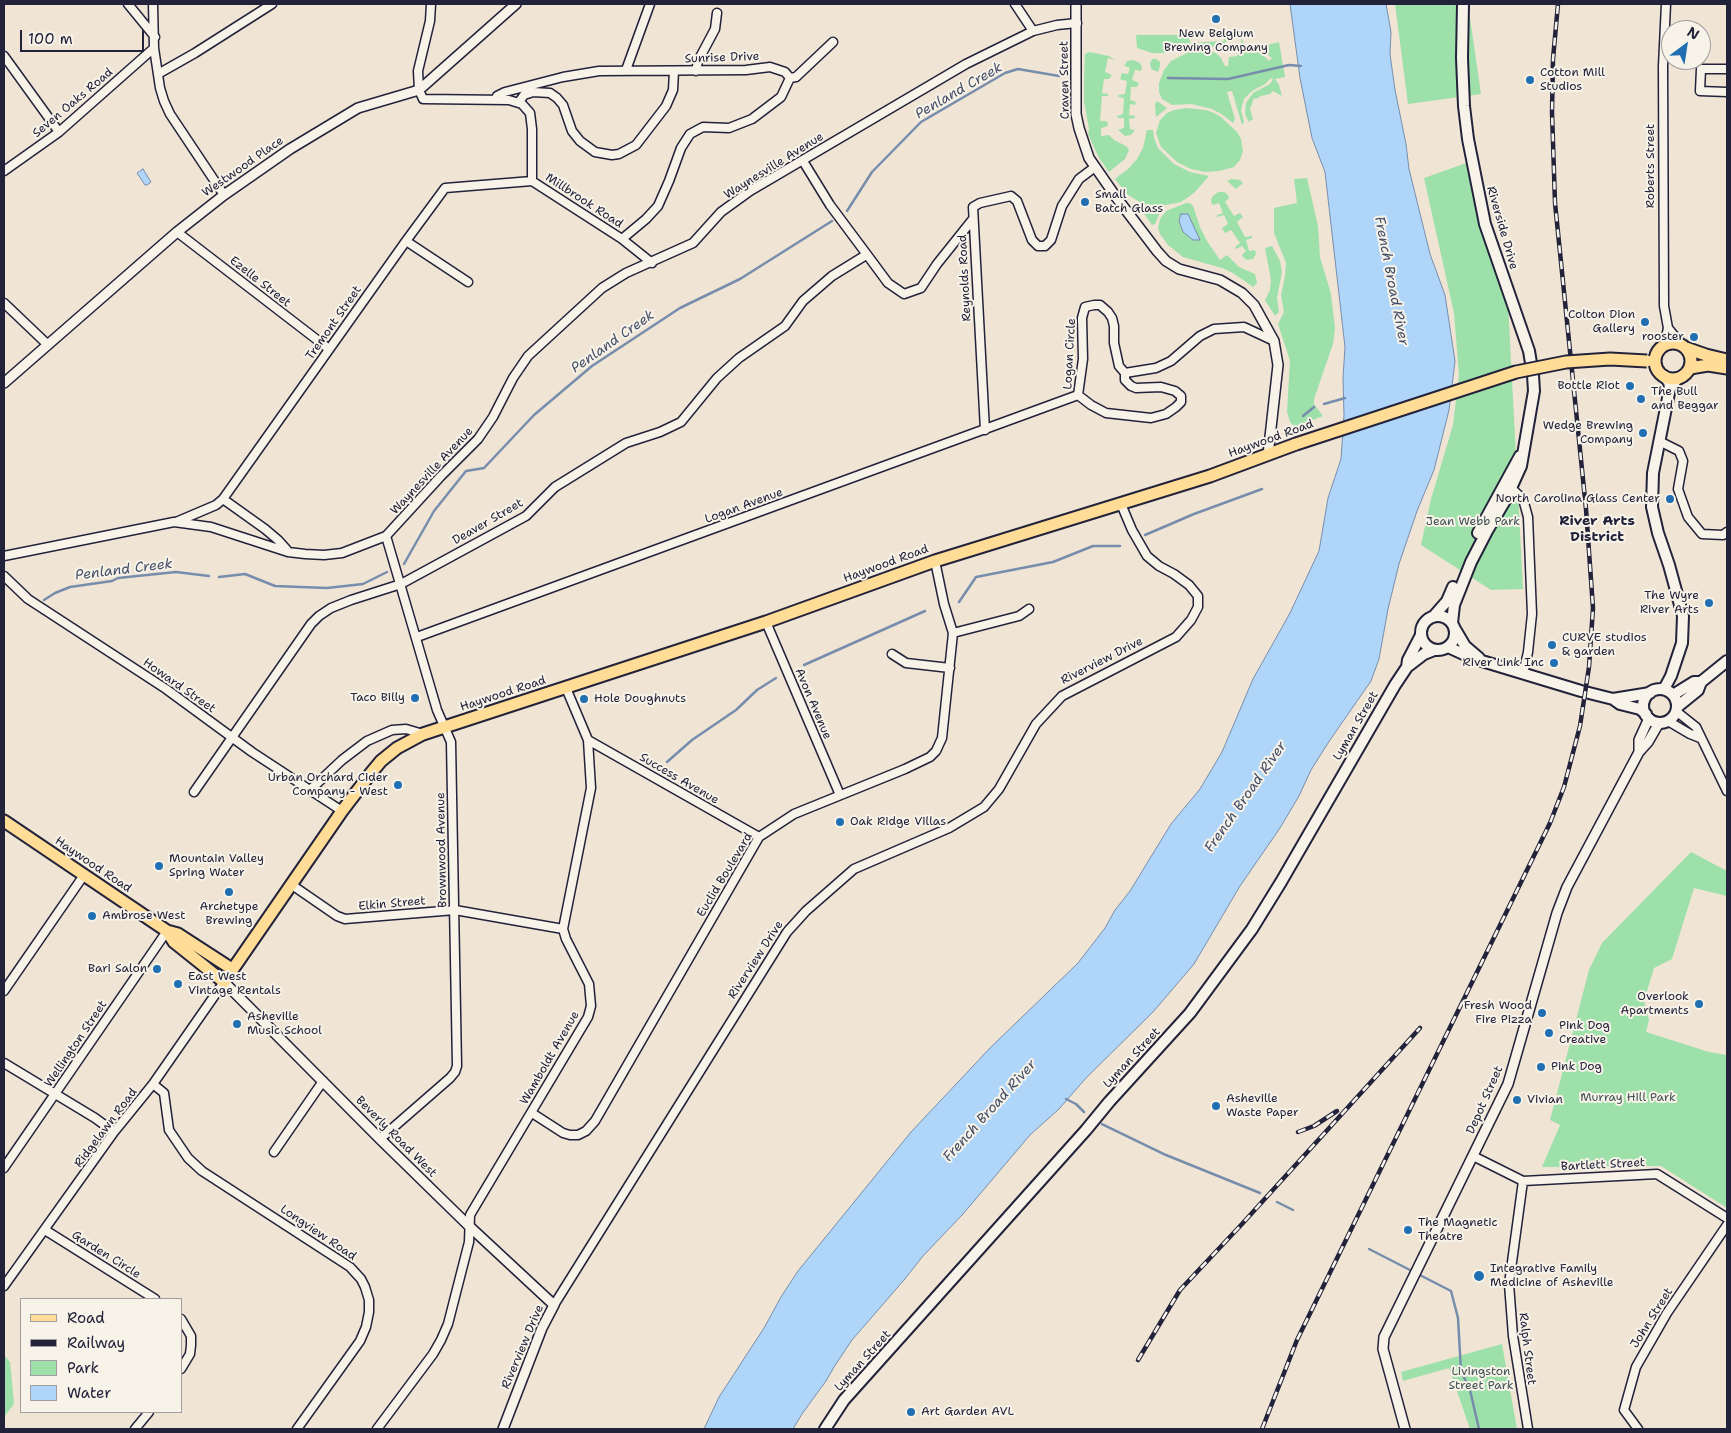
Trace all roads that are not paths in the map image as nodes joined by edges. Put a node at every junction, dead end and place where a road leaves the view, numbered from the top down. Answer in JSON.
{"nodes":[{"id":1,"x":128,"y":4,"type":"edge"},
{"id":2,"x":153,"y":4,"type":"edge"},
{"id":3,"x":272,"y":4,"type":"edge"},
{"id":4,"x":431,"y":4,"type":"edge"},
{"id":5,"x":516,"y":4,"type":"edge"},
{"id":6,"x":650,"y":4,"type":"edge"},
{"id":7,"x":1015,"y":4,"type":"edge"},
{"id":8,"x":1076,"y":4,"type":"edge"},
{"id":9,"x":1463,"y":4,"type":"edge"},
{"id":10,"x":1666,"y":4,"type":"edge"},
{"id":11,"x":717,"y":13,"type":"dead end"},
{"id":12,"x":1077,"y":23,"type":"junction"},
{"id":13,"x":1033,"y":31,"type":"junction"},
{"id":14,"x":155,"y":37,"type":"junction"},
{"id":15,"x":833,"y":42,"type":"dead end"},
{"id":16,"x":154,"y":48,"type":"junction"},
{"id":17,"x":4,"y":56,"type":"edge"},
{"id":18,"x":1727,"y":69,"type":"edge"},
{"id":19,"x":626,"y":70,"type":"junction"},
{"id":20,"x":696,"y":70,"type":"junction"},
{"id":21,"x":674,"y":71,"type":"junction"},
{"id":22,"x":158,"y":74,"type":"junction"},
{"id":23,"x":790,"y":78,"type":"junction"},
{"id":24,"x":419,"y":90,"type":"junction"},
{"id":25,"x":1727,"y":92,"type":"edge"},
{"id":26,"x":496,"y":100,"type":"junction"},
{"id":27,"x":519,"y":102,"type":"junction"},
{"id":28,"x":60,"y":132,"type":"junction"},
{"id":29,"x":803,"y":160,"type":"junction"},
{"id":30,"x":1095,"y":167,"type":"junction"},
{"id":31,"x":4,"y":171,"type":"edge"},
{"id":32,"x":532,"y":181,"type":"junction"},
{"id":33,"x":224,"y":194,"type":"junction"},
{"id":34,"x":973,"y":219,"type":"junction"},
{"id":35,"x":177,"y":232,"type":"junction"},
{"id":36,"x":622,"y":239,"type":"junction"},
{"id":37,"x":406,"y":240,"type":"junction"},
{"id":38,"x":866,"y":255,"type":"junction"},
{"id":39,"x":652,"y":263,"type":"junction"},
{"id":40,"x":468,"y":282,"type":"dead end"},
{"id":41,"x":4,"y":303,"type":"edge"},
{"id":42,"x":1668,"y":328,"type":"junction"},
{"id":43,"x":1274,"y":341,"type":"junction"},
{"id":44,"x":47,"y":344,"type":"junction"},
{"id":45,"x":1664,"y":346,"type":"junction"},
{"id":46,"x":1684,"y":346,"type":"junction"},
{"id":47,"x":329,"y":349,"type":"junction"},
{"id":48,"x":1727,"y":360,"type":"edge"},
{"id":49,"x":1651,"y":361,"type":"junction"},
{"id":50,"x":1690,"y":368,"type":"junction"},
{"id":51,"x":1727,"y":368,"type":"edge"},
{"id":52,"x":1124,"y":373,"type":"junction"},
{"id":53,"x":1664,"y":376,"type":"junction"},
{"id":54,"x":1678,"y":378,"type":"junction"},
{"id":55,"x":4,"y":383,"type":"edge"},
{"id":56,"x":1670,"y":388,"type":"junction"},
{"id":57,"x":1078,"y":395,"type":"junction"},
{"id":58,"x":985,"y":430,"type":"junction"},
{"id":59,"x":1659,"y":441,"type":"junction"},
{"id":60,"x":1522,"y":453,"type":"junction"},
{"id":61,"x":1268,"y":455,"type":"junction"},
{"id":62,"x":1511,"y":488,"type":"junction"},
{"id":63,"x":223,"y":499,"type":"junction"},
{"id":64,"x":1121,"y":504,"type":"junction"},
{"id":65,"x":174,"y":522,"type":"junction"},
{"id":66,"x":1727,"y":532,"type":"edge"},
{"id":67,"x":386,"y":536,"type":"junction"},
{"id":68,"x":288,"y":552,"type":"junction"},
{"id":69,"x":4,"y":556,"type":"edge"},
{"id":70,"x":935,"y":561,"type":"junction"},
{"id":71,"x":4,"y":576,"type":"edge"},
{"id":72,"x":401,"y":584,"type":"junction"},
{"id":73,"x":1029,"y":609,"type":"dead end"},
{"id":74,"x":1433,"y":617,"type":"junction"},
{"id":75,"x":766,"y":622,"type":"junction"},
{"id":76,"x":1453,"y":626,"type":"junction"},
{"id":77,"x":952,"y":633,"type":"junction"},
{"id":78,"x":1421,"y":635,"type":"junction"},
{"id":79,"x":417,"y":637,"type":"junction"},
{"id":80,"x":1448,"y":647,"type":"junction"},
{"id":81,"x":1434,"y":650,"type":"junction"},
{"id":82,"x":892,"y":654,"type":"dead end"},
{"id":83,"x":1727,"y":661,"type":"edge"},
{"id":84,"x":1486,"y":663,"type":"junction"},
{"id":85,"x":1407,"y":667,"type":"junction"},
{"id":86,"x":950,"y":668,"type":"junction"},
{"id":87,"x":1523,"y":674,"type":"junction"},
{"id":88,"x":1701,"y":682,"type":"junction"},
{"id":89,"x":566,"y":688,"type":"junction"},
{"id":90,"x":1664,"y":689,"type":"junction"},
{"id":91,"x":1650,"y":693,"type":"junction"},
{"id":92,"x":1673,"y":695,"type":"junction"},
{"id":93,"x":1614,"y":699,"type":"junction"},
{"id":94,"x":1677,"y":709,"type":"junction"},
{"id":95,"x":1647,"y":716,"type":"junction"},
{"id":96,"x":1664,"y":722,"type":"junction"},
{"id":97,"x":445,"y":727,"type":"junction"},
{"id":98,"x":423,"y":734,"type":"junction"},
{"id":99,"x":232,"y":737,"type":"junction"},
{"id":100,"x":1700,"y":738,"type":"junction"},
{"id":101,"x":588,"y":740,"type":"junction"},
{"id":102,"x":1639,"y":752,"type":"junction"},
{"id":103,"x":309,"y":790,"type":"junction"},
{"id":104,"x":1727,"y":791,"type":"edge"},
{"id":105,"x":194,"y":792,"type":"dead end"},
{"id":106,"x":840,"y":795,"type":"junction"},
{"id":107,"x":342,"y":811,"type":"junction"},
{"id":108,"x":4,"y":821,"type":"edge"},
{"id":109,"x":759,"y":837,"type":"junction"},
{"id":110,"x":84,"y":875,"type":"junction"},
{"id":111,"x":292,"y":884,"type":"junction"},
{"id":112,"x":455,"y":910,"type":"junction"},
{"id":113,"x":563,"y":930,"type":"junction"},
{"id":114,"x":167,"y":931,"type":"junction"},
{"id":115,"x":232,"y":969,"type":"junction"},
{"id":116,"x":224,"y":982,"type":"junction"},
{"id":117,"x":4,"y":991,"type":"edge"},
{"id":118,"x":4,"y":1063,"type":"edge"},
{"id":119,"x":323,"y":1082,"type":"junction"},
{"id":120,"x":153,"y":1084,"type":"junction"},
{"id":121,"x":55,"y":1095,"type":"junction"},
{"id":122,"x":532,"y":1113,"type":"junction"},
{"id":123,"x":114,"y":1132,"type":"junction"},
{"id":124,"x":380,"y":1139,"type":"junction"},
{"id":125,"x":274,"y":1152,"type":"dead end"},
{"id":126,"x":1473,"y":1156,"type":"junction"},
{"id":127,"x":4,"y":1168,"type":"edge"},
{"id":128,"x":1523,"y":1181,"type":"junction"},
{"id":129,"x":1727,"y":1218,"type":"edge"},
{"id":130,"x":1727,"y":1225,"type":"edge"},
{"id":131,"x":469,"y":1226,"type":"junction"},
{"id":132,"x":45,"y":1230,"type":"junction"},
{"id":133,"x":4,"y":1286,"type":"edge"},
{"id":134,"x":153,"y":1298,"type":"edge"},
{"id":135,"x":554,"y":1305,"type":"junction"},
{"id":136,"x":182,"y":1321,"type":"edge"},
{"id":137,"x":182,"y":1368,"type":"edge"},
{"id":138,"x":148,"y":1413,"type":"edge"},
{"id":139,"x":135,"y":1429,"type":"edge"},
{"id":140,"x":297,"y":1429,"type":"edge"},
{"id":141,"x":377,"y":1429,"type":"edge"},
{"id":142,"x":503,"y":1429,"type":"edge"},
{"id":143,"x":825,"y":1429,"type":"edge"},
{"id":144,"x":1405,"y":1429,"type":"edge"},
{"id":145,"x":1528,"y":1429,"type":"edge"},
{"id":146,"x":1638,"y":1429,"type":"edge"}],
"edges":[{"from":1,"to":14,"type":"street"},
{"from":2,"to":14,"type":"street"},
{"from":3,"to":22,"type":"street"},
{"from":4,"to":24,"type":"street"},
{"from":5,"to":24,"type":"street","name":"Westwood Place"},
{"from":6,"to":19,"type":"street"},
{"from":7,"to":13,"type":"street"},
{"from":8,"to":12,"type":"street","name":"Craven Street"},
{"from":9,"to":60,"type":"main road","name":"Riverside Drive"},
{"from":10,"to":42,"type":"street","name":"Roberts Street"},
{"from":11,"to":20,"type":"street"},
{"from":12,"to":13,"type":"street","name":"Waynesville Avenue"},
{"from":12,"to":30,"type":"street","name":"Craven Street"},
{"from":13,"to":29,"type":"street","name":"Waynesville Avenue"},
{"from":14,"to":16,"type":"street"},
{"from":15,"to":23,"type":"street"},
{"from":16,"to":22,"type":"street"},
{"from":16,"to":28,"type":"street","name":"Seven Oaks Road"},
{"from":17,"to":28,"type":"street"},
{"from":18,"to":25,"type":"street"},
{"from":19,"to":21,"type":"street","name":"Sunrise Drive"},
{"from":19,"to":26,"type":"street","name":"Sunrise Drive"},
{"from":20,"to":21,"type":"street","name":"Sunrise Drive"},
{"from":20,"to":23,"type":"street","name":"Sunrise Drive"},
{"from":21,"to":27,"type":"street"},
{"from":22,"to":33,"type":"street"},
{"from":23,"to":36,"type":"street"},
{"from":24,"to":26,"type":"street"},
{"from":24,"to":33,"type":"street","name":"Westwood Place"},
{"from":26,"to":27,"type":"street"},
{"from":27,"to":32,"type":"street","name":"Millbrook Road"},
{"from":28,"to":31,"type":"street","name":"Seven Oaks Road"},
{"from":29,"to":38,"type":"street","name":"Reynolds Road"},
{"from":29,"to":39,"type":"street","name":"Waynesville Avenue"},
{"from":30,"to":34,"type":"street"},
{"from":30,"to":43,"type":"street","name":"Craven Street"},
{"from":32,"to":36,"type":"street","name":"Millbrook Road"},
{"from":32,"to":37,"type":"street","name":"Tremont Street"},
{"from":33,"to":35,"type":"street","name":"Westwood Place"},
{"from":34,"to":38,"type":"street","name":"Reynolds Road"},
{"from":34,"to":58,"type":"street","name":"Reynolds Road"},
{"from":35,"to":44,"type":"street","name":"Westwood Place"},
{"from":35,"to":47,"type":"street","name":"Ezelle Street"},
{"from":36,"to":39,"type":"street","name":"Millbrook Road"},
{"from":37,"to":40,"type":"street"},
{"from":37,"to":47,"type":"street","name":"Tremont Street"},
{"from":38,"to":72,"type":"street","name":"Deaver Street"},
{"from":39,"to":67,"type":"street","name":"Waynesville Avenue"},
{"from":41,"to":44,"type":"street"},
{"from":42,"to":45,"type":"street","name":"Roberts Street"},
{"from":42,"to":46,"type":"street"},
{"from":43,"to":52,"type":"street"},
{"from":43,"to":61,"type":"street","name":"Craven Street"},
{"from":44,"to":55,"type":"street","name":"Westwood Place"},
{"from":45,"to":46,"type":"main road"},
{"from":45,"to":49,"type":"main road"},
{"from":46,"to":48,"type":"main road"},
{"from":46,"to":50,"type":"main road"},
{"from":47,"to":63,"type":"street","name":"Tremont Street"},
{"from":49,"to":53,"type":"main road"},
{"from":49,"to":61,"type":"main road","name":"Haywood Road","bridge":true},
{"from":50,"to":51,"type":"main road"},
{"from":50,"to":54,"type":"main road"},
{"from":52,"to":57,"type":"street","name":"Logan Circle"},
{"from":52,"to":57,"type":"street","name":"Logan Circle"},
{"from":53,"to":54,"type":"main road"},
{"from":53,"to":56,"type":"main road"},
{"from":54,"to":56,"type":"main road"},
{"from":56,"to":59,"type":"main road"},
{"from":57,"to":58,"type":"street","name":"Logan Avenue"},
{"from":58,"to":79,"type":"street","name":"Logan Avenue"},
{"from":59,"to":66,"type":"street"},
{"from":59,"to":90,"type":"main road"},
{"from":60,"to":62,"type":"main road","name":"Riverside Drive"},
{"from":60,"to":74,"type":"main road","name":"Riverside Drive"},
{"from":61,"to":64,"type":"main road","name":"Haywood Road"},
{"from":62,"to":76,"type":"main road","name":"Riverside Drive"},
{"from":62,"to":87,"type":"street"},
{"from":63,"to":65,"type":"street","name":"Tremont Street"},
{"from":63,"to":68,"type":"street"},
{"from":64,"to":70,"type":"main road","name":"Haywood Road"},
{"from":64,"to":135,"type":"street","name":"Riverview Drive"},
{"from":65,"to":68,"type":"street","name":"Waynesville Avenue"},
{"from":65,"to":69,"type":"street","name":"Waynesville Avenue"},
{"from":67,"to":68,"type":"street","name":"Waynesville Avenue"},
{"from":67,"to":72,"type":"street","name":"Brownwood Avenue"},
{"from":70,"to":75,"type":"main road","name":"Haywood Road"},
{"from":70,"to":77,"type":"street","name":"Euclid Boulevard"},
{"from":71,"to":99,"type":"street","name":"Howard Street"},
{"from":72,"to":79,"type":"street","name":"Brownwood Avenue"},
{"from":72,"to":99,"type":"street","name":"Deaver Street"},
{"from":73,"to":77,"type":"street"},
{"from":74,"to":76,"type":"main road"},
{"from":74,"to":78,"type":"main road"},
{"from":75,"to":89,"type":"main road","name":"Haywood Road"},
{"from":75,"to":106,"type":"street","name":"Avon Avenue"},
{"from":76,"to":80,"type":"main road"},
{"from":76,"to":84,"type":"main road"},
{"from":77,"to":86,"type":"street","name":"Euclid Boulevard"},
{"from":78,"to":81,"type":"main road"},
{"from":78,"to":85,"type":"main road","name":"Lyman Street"},
{"from":79,"to":97,"type":"street","name":"Brownwood Avenue"},
{"from":80,"to":81,"type":"main road"},
{"from":80,"to":84,"type":"main road"},
{"from":81,"to":85,"type":"main road","name":"Lyman Street"},
{"from":82,"to":86,"type":"street"},
{"from":83,"to":88,"type":"main road"},
{"from":84,"to":87,"type":"main road"},
{"from":85,"to":143,"type":"main road","name":"Lyman Street"},
{"from":86,"to":106,"type":"street","name":"Euclid Boulevard"},
{"from":87,"to":93,"type":"main road"},
{"from":88,"to":92,"type":"main road"},
{"from":88,"to":94,"type":"main road"},
{"from":89,"to":97,"type":"main road","name":"Haywood Road"},
{"from":89,"to":101,"type":"street"},
{"from":90,"to":91,"type":"main road"},
{"from":90,"to":92,"type":"main road"},
{"from":91,"to":93,"type":"main road"},
{"from":91,"to":95,"type":"main road"},
{"from":92,"to":94,"type":"main road"},
{"from":93,"to":95,"type":"main road"},
{"from":94,"to":96,"type":"main road"},
{"from":94,"to":100,"type":"street"},
{"from":95,"to":96,"type":"main road"},
{"from":95,"to":102,"type":"street","name":"Depot Street"},
{"from":96,"to":100,"type":"street"},
{"from":96,"to":102,"type":"street","name":"Depot Street"},
{"from":97,"to":98,"type":"main road","name":"Haywood Road"},
{"from":97,"to":112,"type":"street","name":"Brownwood Avenue"},
{"from":98,"to":103,"type":"street"},
{"from":98,"to":107,"type":"main road","name":"Haywood Road"},
{"from":99,"to":103,"type":"street","name":"Howard Street"},
{"from":99,"to":105,"type":"street","name":"Deaver Street"},
{"from":100,"to":104,"type":"street"},
{"from":101,"to":109,"type":"street","name":"Success Avenue"},
{"from":101,"to":113,"type":"street"},
{"from":102,"to":126,"type":"street","name":"Depot Street"},
{"from":103,"to":107,"type":"street","name":"Howard Street"},
{"from":106,"to":109,"type":"street","name":"Euclid Boulevard"},
{"from":107,"to":111,"type":"main road","name":"Haywood Road"},
{"from":108,"to":110,"type":"main road","name":"Haywood Road"},
{"from":109,"to":122,"type":"street","name":"Euclid Boulevard"},
{"from":110,"to":114,"type":"main road","name":"Haywood Road"},
{"from":110,"to":117,"type":"street"},
{"from":111,"to":112,"type":"street","name":"Elkin Street"},
{"from":111,"to":115,"type":"main road","name":"Haywood Road"},
{"from":112,"to":113,"type":"street","name":"Elkin Street"},
{"from":112,"to":124,"type":"street","name":"Brownwood Avenue"},
{"from":113,"to":122,"type":"street","name":"Wamboldt Avenue"},
{"from":114,"to":115,"type":"main road","name":"Haywood Road"},
{"from":114,"to":116,"type":"main road","name":"Haywood Road"},
{"from":114,"to":121,"type":"street","name":"Wellington Street"},
{"from":115,"to":116,"type":"main road","name":"Haywood Road"},
{"from":116,"to":119,"type":"street","name":"Beverly Road West"},
{"from":116,"to":120,"type":"street","name":"Ridgelawn Road"},
{"from":118,"to":121,"type":"street"},
{"from":119,"to":124,"type":"street","name":"Beverly Road West"},
{"from":119,"to":125,"type":"street"},
{"from":120,"to":123,"type":"street","name":"Ridgelawn Road"},
{"from":120,"to":140,"type":"street","name":"Longview Road"},
{"from":121,"to":123,"type":"street"},
{"from":121,"to":127,"type":"street","name":"Wellington Street"},
{"from":122,"to":131,"type":"street","name":"Wamboldt Avenue"},
{"from":123,"to":132,"type":"street","name":"Ridgelawn Road"},
{"from":124,"to":131,"type":"street","name":"Beverly Road West"},
{"from":126,"to":128,"type":"street","name":"Bartlett Street"},
{"from":126,"to":144,"type":"street","name":"Depot Street"},
{"from":128,"to":129,"type":"street","name":"Bartlett Street"},
{"from":128,"to":145,"type":"street","name":"Ralph Street"},
{"from":130,"to":146,"type":"street","name":"John Street"},
{"from":131,"to":135,"type":"street","name":"Beverly Road West"},
{"from":131,"to":141,"type":"street","name":"Wamboldt Avenue"},
{"from":132,"to":133,"type":"street","name":"Ridgelawn Road"},
{"from":132,"to":134,"type":"street","name":"Garden Circle"},
{"from":135,"to":142,"type":"street","name":"Riverview Drive"},
{"from":136,"to":137,"type":"street"},
{"from":138,"to":139,"type":"street"}]}
